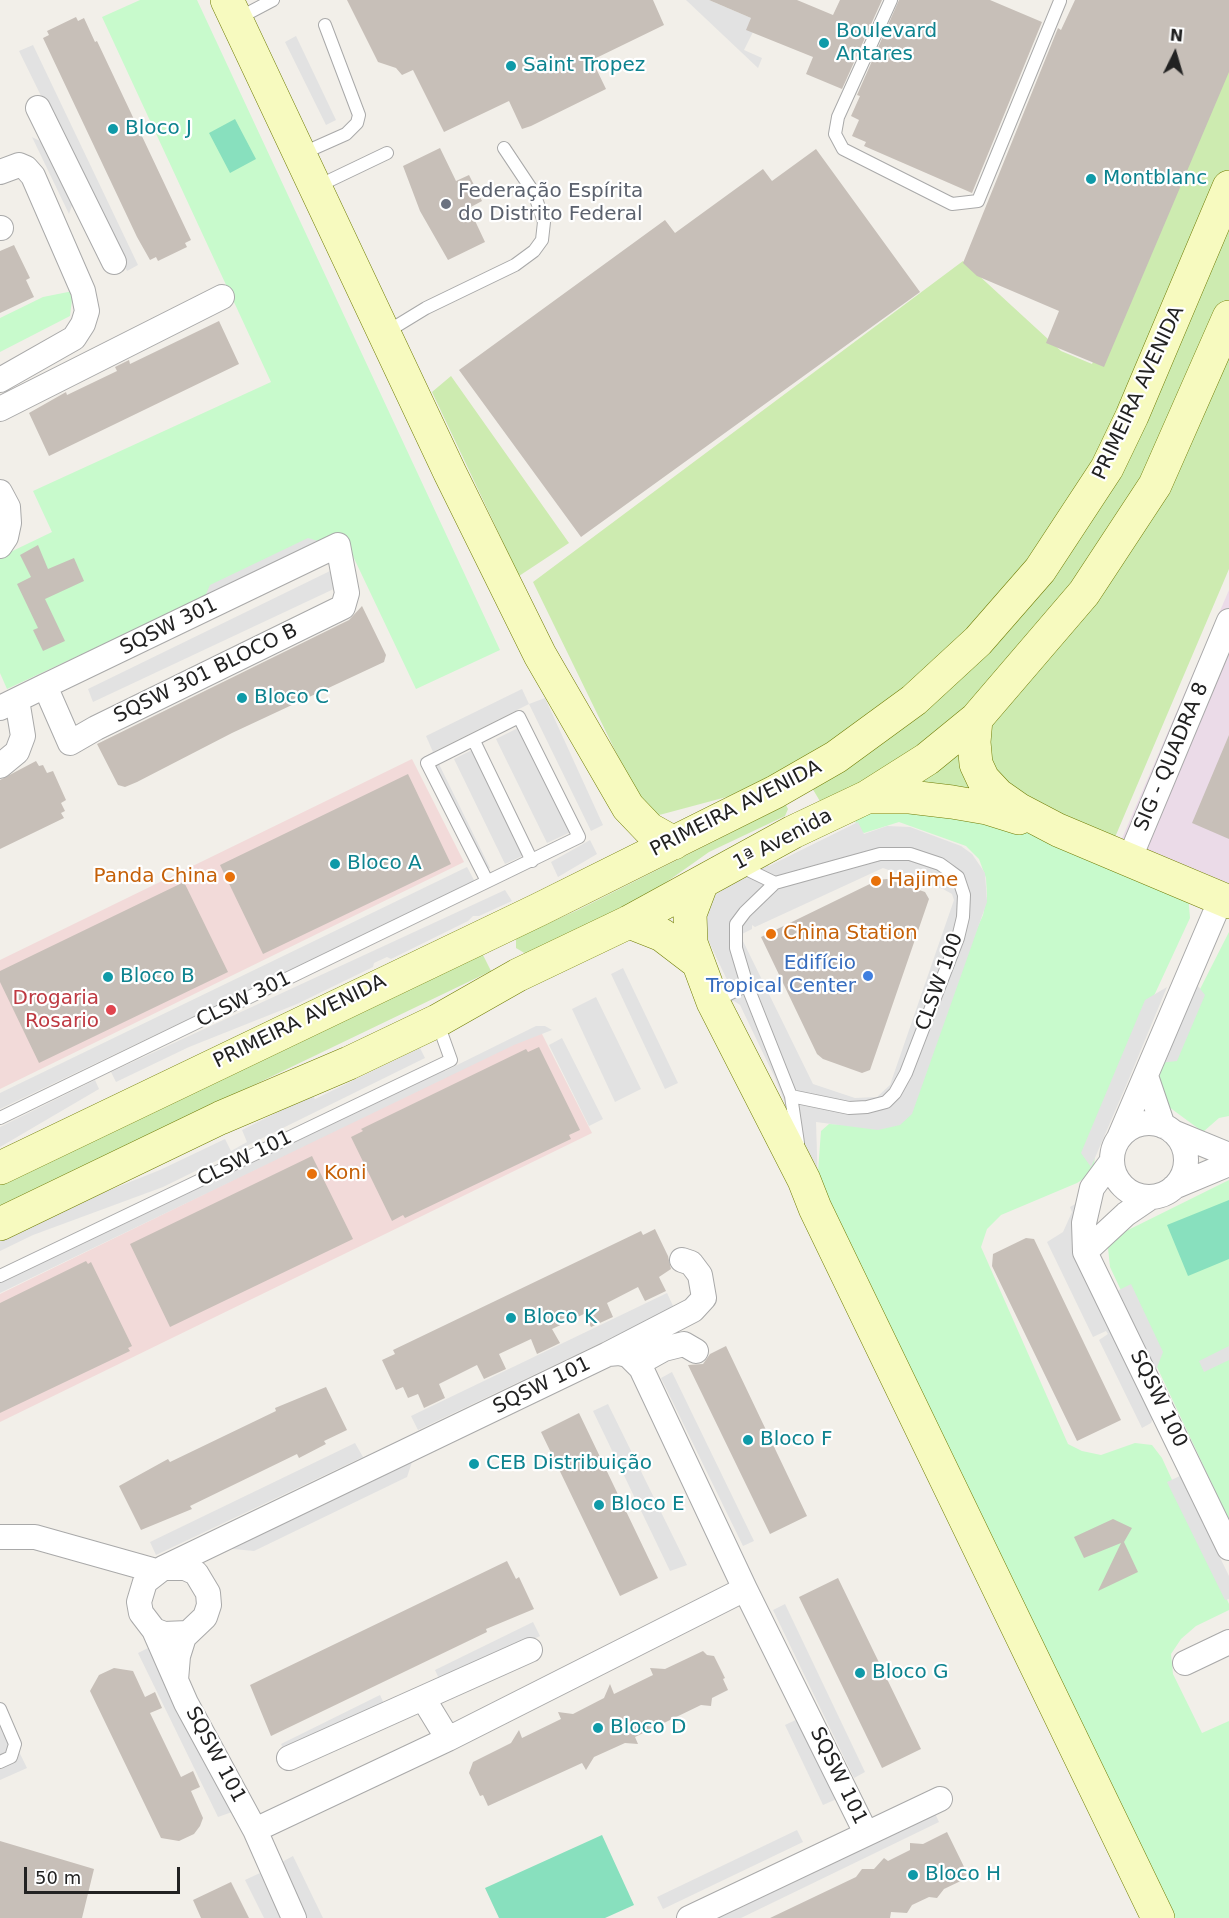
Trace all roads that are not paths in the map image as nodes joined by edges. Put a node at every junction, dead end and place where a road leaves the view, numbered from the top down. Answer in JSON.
{"nodes":[{"id":1,"x":273,"y":0,"type":"edge"},
{"id":2,"x":891,"y":0,"type":"edge"},
{"id":3,"x":1059,"y":0,"type":"edge"},
{"id":4,"x":232,"y":10,"type":"edge"},
{"id":5,"x":325,"y":25,"type":"dead end"},
{"id":6,"x":38,"y":108,"type":"dead end"},
{"id":7,"x":504,"y":148,"type":"dead end"},
{"id":8,"x":387,"y":153,"type":"dead end"},
{"id":9,"x":299,"y":154,"type":"junction"},
{"id":10,"x":0,"y":172,"type":"edge"},
{"id":11,"x":1229,"y":187,"type":"edge"},
{"id":12,"x":315,"y":188,"type":"junction"},
{"id":13,"x":91,"y":216,"type":"junction"},
{"id":14,"x":60,"y":232,"type":"junction"},
{"id":15,"x":114,"y":262,"type":"dead end"},
{"id":16,"x":222,"y":297,"type":"dead end"},
{"id":17,"x":1229,"y":317,"type":"edge"},
{"id":18,"x":384,"y":334,"type":"junction"},
{"id":19,"x":43,"y":357,"type":"junction"},
{"id":20,"x":0,"y":380,"type":"edge"},
{"id":21,"x":47,"y":383,"type":"junction"},
{"id":22,"x":0,"y":409,"type":"edge"},
{"id":23,"x":0,"y":492,"type":"edge"},
{"id":24,"x":0,"y":546,"type":"edge"},
{"id":25,"x":339,"y":546,"type":"joint"},
{"id":26,"x":1229,"y":621,"type":"edge"},
{"id":27,"x":45,"y":686,"type":"junction"},
{"id":28,"x":8,"y":704,"type":"edge"},
{"id":29,"x":976,"y":720,"type":"junction"},
{"id":30,"x":474,"y":741,"type":"junction"},
{"id":31,"x":0,"y":766,"type":"edge"},
{"id":32,"x":616,"y":790,"type":"junction"},
{"id":33,"x":775,"y":792,"type":"junction"},
{"id":34,"x":867,"y":797,"type":"junction"},
{"id":35,"x":1058,"y":830,"type":"junction"},
{"id":36,"x":793,"y":832,"type":"junction"},
{"id":37,"x":674,"y":843,"type":"junction"},
{"id":38,"x":1129,"y":860,"type":"junction"},
{"id":39,"x":532,"y":861,"type":"junction"},
{"id":40,"x":736,"y":864,"type":"junction"},
{"id":41,"x":610,"y":873,"type":"junction"},
{"id":42,"x":487,"y":881,"type":"junction"},
{"id":43,"x":776,"y":883,"type":"junction"},
{"id":44,"x":701,"y":885,"type":"junction"},
{"id":45,"x":1225,"y":901,"type":"edge"},
{"id":46,"x":629,"y":922,"type":"junction"},
{"id":47,"x":504,"y":925,"type":"junction"},
{"id":48,"x":696,"y":961,"type":"junction"},
{"id":49,"x":518,"y":975,"type":"junction"},
{"id":50,"x":747,"y":985,"type":"junction"},
{"id":51,"x":713,"y":1002,"type":"junction"},
{"id":52,"x":437,"y":1021,"type":"junction"},
{"id":53,"x":1146,"y":1076,"type":"junction"},
{"id":54,"x":791,"y":1096,"type":"junction"},
{"id":55,"x":0,"y":1118,"type":"edge"},
{"id":56,"x":1168,"y":1129,"type":"junction"},
{"id":57,"x":1115,"y":1150,"type":"junction"},
{"id":58,"x":1229,"y":1155,"type":"edge"},
{"id":59,"x":1229,"y":1164,"type":"edge"},
{"id":60,"x":0,"y":1168,"type":"edge"},
{"id":61,"x":804,"y":1180,"type":"junction"},
{"id":62,"x":1174,"y":1188,"type":"junction"},
{"id":63,"x":1151,"y":1197,"type":"junction"},
{"id":64,"x":0,"y":1224,"type":"edge"},
{"id":65,"x":1085,"y":1252,"type":"junction"},
{"id":66,"x":682,"y":1260,"type":"dead end"},
{"id":67,"x":0,"y":1276,"type":"edge"},
{"id":68,"x":696,"y":1351,"type":"dead end"},
{"id":69,"x":608,"y":1354,"type":"junction"},
{"id":70,"x":637,"y":1364,"type":"junction"},
{"id":71,"x":0,"y":1537,"type":"edge"},
{"id":72,"x":221,"y":1540,"type":"junction"},
{"id":73,"x":1229,"y":1548,"type":"edge"},
{"id":74,"x":102,"y":1558,"type":"junction"},
{"id":75,"x":160,"y":1569,"type":"junction"},
{"id":76,"x":204,"y":1582,"type":"junction"},
{"id":77,"x":745,"y":1589,"type":"junction"},
{"id":78,"x":140,"y":1598,"type":"junction"},
{"id":79,"x":154,"y":1630,"type":"junction"},
{"id":80,"x":188,"y":1633,"type":"junction"},
{"id":81,"x":1229,"y":1642,"type":"edge"},
{"id":82,"x":530,"y":1650,"type":"dead end"},
{"id":83,"x":1185,"y":1663,"type":"dead end"},
{"id":84,"x":176,"y":1680,"type":"junction"},
{"id":85,"x":423,"y":1698,"type":"junction"},
{"id":86,"x":0,"y":1710,"type":"edge"},
{"id":87,"x":448,"y":1738,"type":"junction"},
{"id":88,"x":289,"y":1758,"type":"dead end"},
{"id":89,"x":0,"y":1762,"type":"edge"},
{"id":90,"x":940,"y":1799,"type":"dead end"},
{"id":91,"x":255,"y":1830,"type":"junction"},
{"id":92,"x":866,"y":1833,"type":"junction"},
{"id":93,"x":294,"y":1918,"type":"edge"},
{"id":94,"x":689,"y":1918,"type":"edge"},
{"id":95,"x":1158,"y":1918,"type":"edge"}],
"edges":[{"from":1,"to":4,"type":"lane"},
{"from":2,"to":3,"type":"lane"},
{"from":4,"to":9,"type":"main road"},
{"from":5,"to":9,"type":"lane"},
{"from":6,"to":13,"type":"street"},
{"from":7,"to":18,"type":"lane"},
{"from":8,"to":12,"type":"lane"},
{"from":9,"to":12,"type":"main road"},
{"from":10,"to":14,"type":"street"},
{"from":11,"to":33,"type":"main road","name":"PRIMEIRA AVENIDA"},
{"from":12,"to":18,"type":"main road"},
{"from":13,"to":14,"type":"street"},
{"from":13,"to":15,"type":"street"},
{"from":14,"to":19,"type":"street"},
{"from":16,"to":21,"type":"street"},
{"from":17,"to":29,"type":"main road"},
{"from":18,"to":32,"type":"main road"},
{"from":19,"to":20,"type":"street"},
{"from":19,"to":21,"type":"street"},
{"from":21,"to":22,"type":"street"},
{"from":23,"to":24,"type":"street"},
{"from":25,"to":27,"type":"street","name":"SQSW 301"},
{"from":25,"to":27,"type":"street","name":"SQSW 301 BLOCO B"},
{"from":26,"to":38,"type":"street","name":"SIG - QUADRA 8"},
{"from":27,"to":28,"type":"street","name":"SQSW 301"},
{"from":28,"to":31,"type":"street"},
{"from":29,"to":34,"type":"main road"},
{"from":29,"to":35,"type":"main road"},
{"from":30,"to":39,"type":"lane"},
{"from":30,"to":39,"type":"lane","name":"CLSW 301"},
{"from":30,"to":42,"type":"lane"},
{"from":32,"to":37,"type":"main road"},
{"from":32,"to":41,"type":"main road"},
{"from":33,"to":36,"type":"main road"},
{"from":33,"to":37,"type":"main road","name":"PRIMEIRA AVENIDA"},
{"from":34,"to":35,"type":"main road"},
{"from":34,"to":36,"type":"main road","name":"1ª Avenida"},
{"from":35,"to":38,"type":"main road"},
{"from":36,"to":40,"type":"main road","name":"1ª Avenida"},
{"from":37,"to":41,"type":"main road","name":"PRIMEIRA AVENIDA"},
{"from":38,"to":45,"type":"main road"},
{"from":39,"to":42,"type":"lane","name":"CLSW 301"},
{"from":40,"to":43,"type":"lane"},
{"from":40,"to":44,"type":"main road","name":"1ª Avenida"},
{"from":41,"to":47,"type":"main road","name":"PRIMEIRA AVENIDA"},
{"from":42,"to":55,"type":"lane","name":"CLSW 301"},
{"from":43,"to":50,"type":"lane","name":"CLSW 100"},
{"from":43,"to":54,"type":"lane","name":"CLSW 100"},
{"from":44,"to":46,"type":"main road"},
{"from":44,"to":48,"type":"main road"},
{"from":45,"to":53,"type":"street"},
{"from":46,"to":48,"type":"main road"},
{"from":46,"to":49,"type":"main road"},
{"from":47,"to":49,"type":"main road"},
{"from":47,"to":60,"type":"main road","name":"PRIMEIRA AVENIDA"},
{"from":48,"to":51,"type":"main road"},
{"from":49,"to":52,"type":"main road"},
{"from":50,"to":51,"type":"lane"},
{"from":50,"to":54,"type":"lane","name":"CLSW 100"},
{"from":51,"to":61,"type":"main road"},
{"from":52,"to":64,"type":"main road"},
{"from":52,"to":67,"type":"lane","name":"CLSW 101"},
{"from":53,"to":56,"type":"street"},
{"from":53,"to":57,"type":"street"},
{"from":54,"to":61,"type":"lane","name":"CLSW 100"},
{"from":56,"to":57,"type":"street"},
{"from":56,"to":58,"type":"street"},
{"from":56,"to":62,"type":"street"},
{"from":57,"to":63,"type":"street"},
{"from":57,"to":65,"type":"street","name":"SQSW 100"},
{"from":59,"to":62,"type":"street"},
{"from":61,"to":95,"type":"main road"},
{"from":62,"to":63,"type":"street"},
{"from":63,"to":65,"type":"street"},
{"from":65,"to":73,"type":"street","name":"SQSW 100"},
{"from":66,"to":69,"type":"street"},
{"from":68,"to":70,"type":"street"},
{"from":69,"to":70,"type":"street","name":"SQSW 101"},
{"from":69,"to":72,"type":"street","name":"SQSW 101"},
{"from":70,"to":77,"type":"street","name":"SQSW 101"},
{"from":71,"to":74,"type":"street"},
{"from":72,"to":75,"type":"street","name":"SQSW 101"},
{"from":72,"to":76,"type":"street"},
{"from":74,"to":75,"type":"street"},
{"from":74,"to":78,"type":"street"},
{"from":75,"to":76,"type":"street"},
{"from":75,"to":78,"type":"street"},
{"from":76,"to":80,"type":"street"},
{"from":77,"to":87,"type":"street"},
{"from":77,"to":92,"type":"street","name":"SQSW 101"},
{"from":78,"to":79,"type":"street"},
{"from":79,"to":80,"type":"street"},
{"from":79,"to":84,"type":"street","name":"SQSW 101"},
{"from":80,"to":84,"type":"street"},
{"from":81,"to":83,"type":"street"},
{"from":82,"to":85,"type":"street"},
{"from":84,"to":91,"type":"street","name":"SQSW 101"},
{"from":85,"to":87,"type":"street"},
{"from":85,"to":88,"type":"street"},
{"from":86,"to":89,"type":"lane"},
{"from":87,"to":91,"type":"street"},
{"from":90,"to":92,"type":"street","name":"SQSW 101"},
{"from":91,"to":93,"type":"street","name":"SQSW 101"},
{"from":92,"to":94,"type":"street","name":"SQSW 101"}]}
